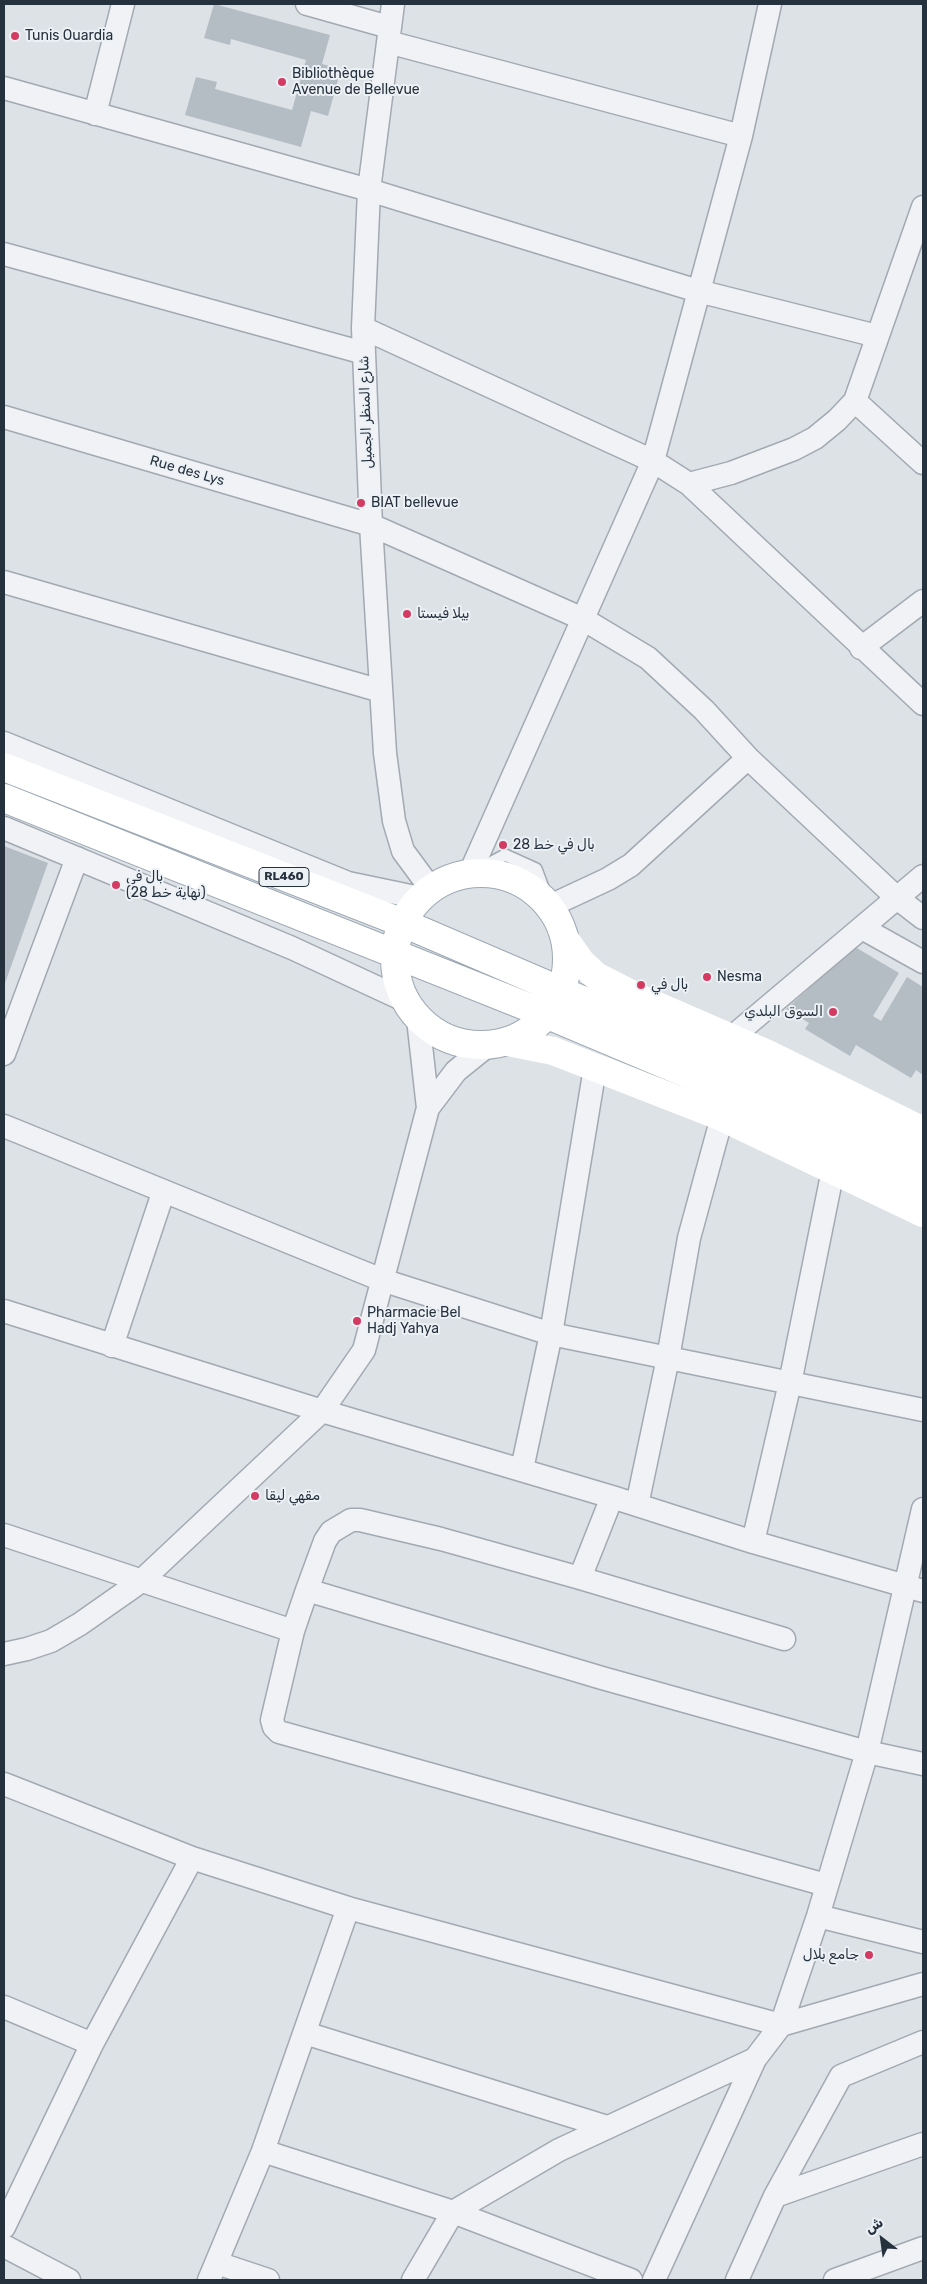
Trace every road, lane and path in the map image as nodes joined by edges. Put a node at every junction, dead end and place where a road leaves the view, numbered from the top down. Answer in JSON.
{"nodes":[{"id":1,"x":123,"y":4,"type":"edge"},
{"id":2,"x":307,"y":4,"type":"edge"},
{"id":3,"x":393,"y":4,"type":"edge"},
{"id":4,"x":770,"y":4,"type":"edge"},
{"id":5,"x":388,"y":35,"type":"junction"},
{"id":6,"x":4,"y":88,"type":"edge"},
{"id":7,"x":95,"y":114,"type":"junction"},
{"id":8,"x":740,"y":136,"type":"junction"},
{"id":9,"x":369,"y":190,"type":"junction"},
{"id":10,"x":923,"y":207,"type":"edge"},
{"id":11,"x":4,"y":254,"type":"edge"},
{"id":12,"x":698,"y":292,"type":"junction"},
{"id":13,"x":363,"y":328,"type":"junction"},
{"id":14,"x":877,"y":336,"type":"junction"},
{"id":15,"x":364,"y":353,"type":"junction"},
{"id":16,"x":855,"y":401,"type":"junction"},
{"id":17,"x":4,"y":417,"type":"edge"},
{"id":18,"x":653,"y":461,"type":"junction"},
{"id":19,"x":923,"y":463,"type":"edge"},
{"id":20,"x":689,"y":484,"type":"junction"},
{"id":21,"x":371,"y":525,"type":"junction"},
{"id":22,"x":4,"y":582,"type":"edge"},
{"id":23,"x":923,"y":601,"type":"edge"},
{"id":24,"x":583,"y":619,"type":"junction"},
{"id":25,"x":861,"y":648,"type":"junction"},
{"id":26,"x":382,"y":691,"type":"junction"},
{"id":27,"x":923,"y":704,"type":"edge"},
{"id":28,"x":4,"y":743,"type":"edge"},
{"id":29,"x":748,"y":758,"type":"junction"},
{"id":30,"x":4,"y":767,"type":"edge"},
{"id":31,"x":4,"y":798,"type":"edge"},
{"id":32,"x":4,"y":828,"type":"edge"},
{"id":33,"x":77,"y":858,"type":"junction"},
{"id":34,"x":470,"y":874,"type":"junction"},
{"id":35,"x":923,"y":876,"type":"edge"},
{"id":36,"x":426,"y":894,"type":"junction"},
{"id":37,"x":897,"y":898,"type":"junction"},
{"id":38,"x":550,"y":906,"type":"junction"},
{"id":39,"x":923,"y":918,"type":"edge"},
{"id":40,"x":403,"y":923,"type":"junction"},
{"id":41,"x":862,"y":928,"type":"junction"},
{"id":42,"x":566,"y":941,"type":"junction"},
{"id":43,"x":395,"y":954,"type":"junction"},
{"id":44,"x":923,"y":962,"type":"edge"},
{"id":45,"x":562,"y":991,"type":"junction"},
{"id":46,"x":411,"y":1009,"type":"junction"},
{"id":47,"x":548,"y":1015,"type":"junction"},
{"id":48,"x":731,"y":1038,"type":"junction"},
{"id":49,"x":497,"y":1044,"type":"junction"},
{"id":50,"x":4,"y":1054,"type":"edge"},
{"id":51,"x":595,"y":1068,"type":"junction"},
{"id":52,"x":428,"y":1108,"type":"junction"},
{"id":53,"x":722,"y":1117,"type":"junction"},
{"id":54,"x":4,"y":1126,"type":"edge"},
{"id":55,"x":923,"y":1131,"type":"edge"},
{"id":56,"x":923,"y":1156,"type":"edge"},
{"id":57,"x":833,"y":1170,"type":"junction"},
{"id":58,"x":923,"y":1184,"type":"edge"},
{"id":59,"x":163,"y":1193,"type":"junction"},
{"id":60,"x":923,"y":1213,"type":"edge"},
{"id":61,"x":382,"y":1280,"type":"junction"},
{"id":62,"x":4,"y":1311,"type":"edge"},
{"id":63,"x":551,"y":1334,"type":"junction"},
{"id":64,"x":112,"y":1346,"type":"junction"},
{"id":65,"x":668,"y":1358,"type":"junction"},
{"id":66,"x":790,"y":1383,"type":"junction"},
{"id":67,"x":322,"y":1410,"type":"junction"},
{"id":68,"x":923,"y":1410,"type":"edge"},
{"id":69,"x":522,"y":1469,"type":"junction"},
{"id":70,"x":612,"y":1497,"type":"junction"},
{"id":71,"x":637,"y":1505,"type":"junction"},
{"id":72,"x":923,"y":1509,"type":"edge"},
{"id":73,"x":4,"y":1535,"type":"edge"},
{"id":74,"x":753,"y":1542,"type":"junction"},
{"id":75,"x":580,"y":1578,"type":"junction"},
{"id":76,"x":140,"y":1582,"type":"junction"},
{"id":77,"x":914,"y":1588,"type":"edge"},
{"id":78,"x":307,"y":1590,"type":"junction"},
{"id":79,"x":293,"y":1631,"type":"junction"},
{"id":80,"x":784,"y":1639,"type":"dead end"},
{"id":81,"x":4,"y":1654,"type":"edge"},
{"id":82,"x":867,"y":1752,"type":"junction"},
{"id":83,"x":923,"y":1764,"type":"edge"},
{"id":84,"x":4,"y":1784,"type":"edge"},
{"id":85,"x":192,"y":1858,"type":"junction"},
{"id":86,"x":826,"y":1885,"type":"junction"},
{"id":87,"x":348,"y":1908,"type":"junction"},
{"id":88,"x":818,"y":1916,"type":"junction"},
{"id":89,"x":923,"y":1942,"type":"edge"},
{"id":90,"x":923,"y":1984,"type":"edge"},
{"id":91,"x":4,"y":2007,"type":"edge"},
{"id":92,"x":781,"y":2025,"type":"junction"},
{"id":93,"x":305,"y":2032,"type":"junction"},
{"id":94,"x":923,"y":2042,"type":"edge"},
{"id":95,"x":92,"y":2044,"type":"junction"},
{"id":96,"x":756,"y":2059,"type":"junction"},
{"id":97,"x":607,"y":2127,"type":"junction"},
{"id":98,"x":923,"y":2144,"type":"edge"},
{"id":99,"x":263,"y":2151,"type":"junction"},
{"id":100,"x":775,"y":2196,"type":"junction"},
{"id":101,"x":453,"y":2212,"type":"junction"},
{"id":102,"x":4,"y":2227,"type":"edge"},
{"id":103,"x":4,"y":2246,"type":"edge"},
{"id":104,"x":923,"y":2248,"type":"edge"},
{"id":105,"x":213,"y":2271,"type":"edge"},
{"id":106,"x":841,"y":2279,"type":"edge"},
{"id":107,"x":69,"y":2280,"type":"edge"},
{"id":108,"x":268,"y":2280,"type":"edge"},
{"id":109,"x":412,"y":2280,"type":"edge"},
{"id":110,"x":631,"y":2280,"type":"edge"},
{"id":111,"x":654,"y":2280,"type":"edge"},
{"id":112,"x":737,"y":2280,"type":"edge"}],
"edges":[{"from":1,"to":7,"type":"street"},
{"from":2,"to":5,"type":"street"},
{"from":3,"to":5,"type":"street","name":"شارع المنظر الجميل"},
{"from":4,"to":8,"type":"street"},
{"from":5,"to":8,"type":"street"},
{"from":5,"to":9,"type":"street","name":"شارع المنظر الجميل"},
{"from":6,"to":7,"type":"street"},
{"from":7,"to":9,"type":"street"},
{"from":8,"to":12,"type":"street"},
{"from":9,"to":12,"type":"street"},
{"from":9,"to":13,"type":"street","name":"شارع المنظر الجميل"},
{"from":10,"to":14,"type":"street"},
{"from":11,"to":15,"type":"street"},
{"from":12,"to":14,"type":"street"},
{"from":12,"to":18,"type":"street"},
{"from":13,"to":15,"type":"street","name":"شارع المنظر الجميل"},
{"from":13,"to":18,"type":"street"},
{"from":14,"to":16,"type":"street"},
{"from":15,"to":21,"type":"street","name":"شارع المنظر الجميل"},
{"from":16,"to":19,"type":"street"},
{"from":16,"to":20,"type":"street"},
{"from":17,"to":21,"type":"street","name":"Rue des Lys"},
{"from":18,"to":20,"type":"street"},
{"from":18,"to":24,"type":"street"},
{"from":20,"to":25,"type":"street"},
{"from":21,"to":24,"type":"street","name":"Rue des Lys"},
{"from":21,"to":26,"type":"street","name":"شارع المنظر الجميل"},
{"from":22,"to":26,"type":"street"},
{"from":23,"to":25,"type":"street"},
{"from":24,"to":29,"type":"street","name":"Rue des Lys"},
{"from":24,"to":34,"type":"street"},
{"from":25,"to":27,"type":"street"},
{"from":26,"to":36,"type":"street","name":"شارع المنظر الجميل"},
{"from":28,"to":36,"type":"street"},
{"from":29,"to":37,"type":"street","name":"Rue des Lys"},
{"from":29,"to":38,"type":"street"},
{"from":30,"to":40,"type":"main road","number":"RL460"},
{"from":31,"to":43,"type":"main road","number":"RL460"},
{"from":32,"to":33,"type":"street"},
{"from":33,"to":46,"type":"street"},
{"from":33,"to":50,"type":"street"},
{"from":34,"to":36,"type":"main road"},
{"from":34,"to":38,"type":"main road"},
{"from":35,"to":37,"type":"street"},
{"from":36,"to":40,"type":"main road"},
{"from":37,"to":39,"type":"street","name":"Rue des Lys"},
{"from":37,"to":41,"type":"street"},
{"from":38,"to":42,"type":"main road"},
{"from":40,"to":43,"type":"main road"},
{"from":40,"to":45,"type":"main road","number":"RL460"},
{"from":41,"to":44,"type":"street"},
{"from":41,"to":48,"type":"street"},
{"from":42,"to":45,"type":"main road"},
{"from":42,"to":48,"type":"main road"},
{"from":43,"to":46,"type":"main road"},
{"from":43,"to":47,"type":"main road","number":"RL460"},
{"from":45,"to":47,"type":"main road"},
{"from":45,"to":56,"type":"main road"},
{"from":46,"to":49,"type":"main road"},
{"from":46,"to":52,"type":"street"},
{"from":47,"to":49,"type":"main road"},
{"from":47,"to":58,"type":"main road"},
{"from":48,"to":55,"type":"main road"},
{"from":49,"to":51,"type":"main road"},
{"from":49,"to":52,"type":"street"},
{"from":51,"to":53,"type":"main road"},
{"from":51,"to":63,"type":"street"},
{"from":52,"to":61,"type":"street"},
{"from":53,"to":57,"type":"main road"},
{"from":53,"to":65,"type":"street"},
{"from":54,"to":59,"type":"street"},
{"from":57,"to":60,"type":"main road"},
{"from":57,"to":66,"type":"street"},
{"from":59,"to":61,"type":"street"},
{"from":59,"to":64,"type":"street"},
{"from":61,"to":63,"type":"street"},
{"from":61,"to":67,"type":"street"},
{"from":62,"to":64,"type":"street"},
{"from":63,"to":65,"type":"street"},
{"from":63,"to":69,"type":"street"},
{"from":64,"to":67,"type":"street"},
{"from":65,"to":66,"type":"street"},
{"from":65,"to":71,"type":"street"},
{"from":66,"to":68,"type":"street"},
{"from":66,"to":74,"type":"street"},
{"from":67,"to":69,"type":"street"},
{"from":67,"to":76,"type":"street"},
{"from":69,"to":70,"type":"street"},
{"from":70,"to":71,"type":"street"},
{"from":70,"to":75,"type":"street"},
{"from":71,"to":74,"type":"street"},
{"from":72,"to":77,"type":"street"},
{"from":73,"to":76,"type":"street"},
{"from":74,"to":77,"type":"street"},
{"from":75,"to":78,"type":"street"},
{"from":75,"to":80,"type":"street"},
{"from":76,"to":79,"type":"street"},
{"from":76,"to":81,"type":"street"},
{"from":77,"to":82,"type":"street"},
{"from":78,"to":79,"type":"street"},
{"from":78,"to":82,"type":"street"},
{"from":79,"to":86,"type":"street"},
{"from":82,"to":83,"type":"street"},
{"from":82,"to":86,"type":"street"},
{"from":84,"to":85,"type":"street"},
{"from":85,"to":87,"type":"street"},
{"from":85,"to":95,"type":"street"},
{"from":86,"to":88,"type":"street"},
{"from":87,"to":92,"type":"street"},
{"from":87,"to":93,"type":"street"},
{"from":88,"to":89,"type":"street"},
{"from":88,"to":92,"type":"street"},
{"from":90,"to":92,"type":"street"},
{"from":91,"to":95,"type":"street"},
{"from":92,"to":96,"type":"street"},
{"from":93,"to":97,"type":"street"},
{"from":93,"to":99,"type":"street"},
{"from":94,"to":100,"type":"street"},
{"from":95,"to":102,"type":"street"},
{"from":96,"to":97,"type":"street"},
{"from":96,"to":111,"type":"street"},
{"from":97,"to":101,"type":"street"},
{"from":98,"to":100,"type":"street"},
{"from":99,"to":101,"type":"street"},
{"from":99,"to":105,"type":"street"},
{"from":100,"to":112,"type":"street"},
{"from":101,"to":109,"type":"street"},
{"from":101,"to":110,"type":"street"},
{"from":103,"to":107,"type":"street"},
{"from":104,"to":106,"type":"street"},
{"from":105,"to":108,"type":"street"}]}
